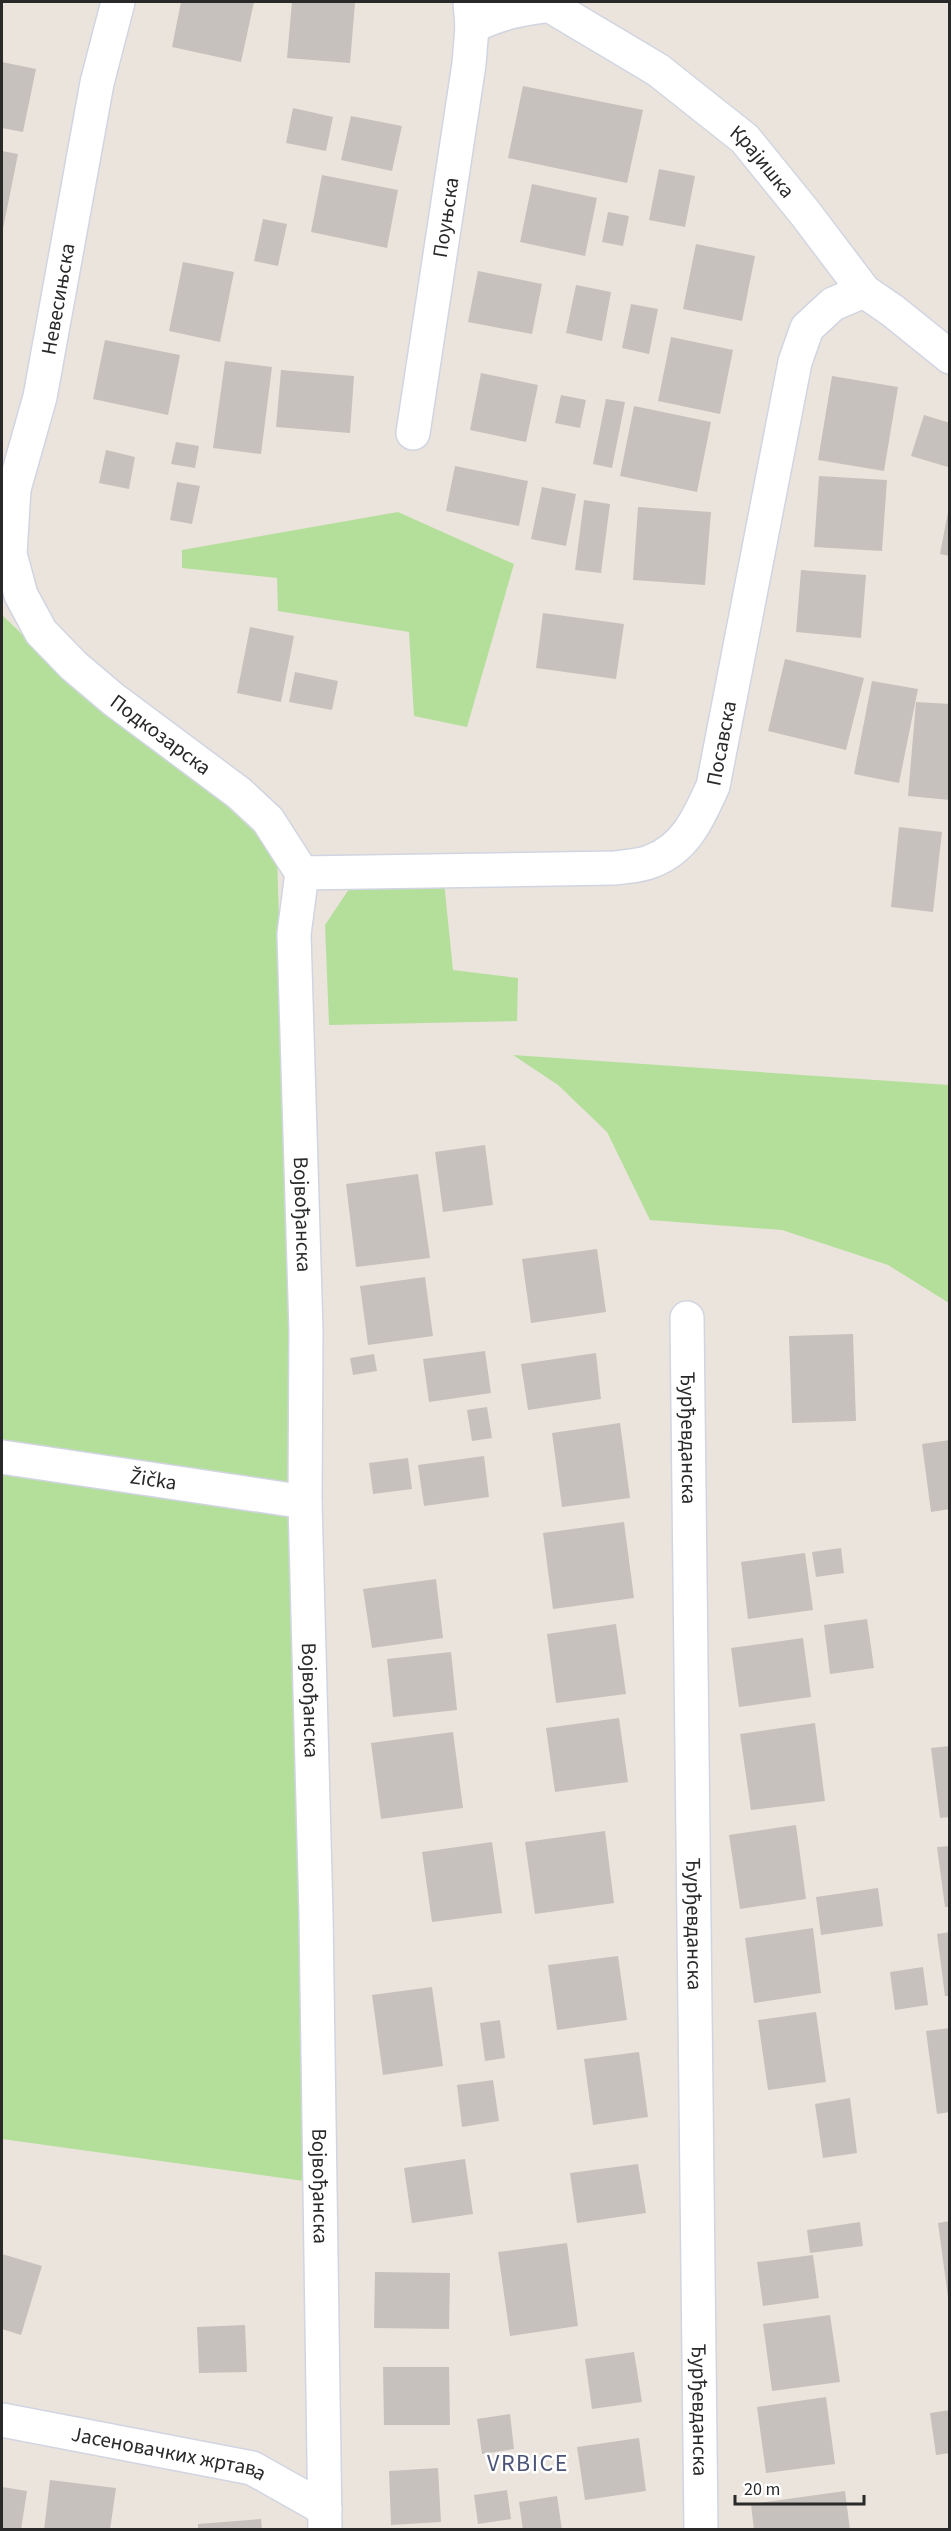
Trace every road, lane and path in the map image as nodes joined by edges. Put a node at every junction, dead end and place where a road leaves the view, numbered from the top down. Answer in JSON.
{"nodes":[{"id":1,"x":118,"y":2,"type":"edge"},
{"id":2,"x":548,"y":3,"type":"edge"},
{"id":3,"x":471,"y":14,"type":"edge"},
{"id":4,"x":864,"y":291,"type":"junction"},
{"id":5,"x":950,"y":357,"type":"edge"},
{"id":6,"x":413,"y":433,"type":"dead end"},
{"id":7,"x":21,"y":595,"type":"joint"},
{"id":8,"x":302,"y":873,"type":"junction"},
{"id":9,"x":687,"y":1318,"type":"dead end"},
{"id":10,"x":2,"y":1457,"type":"edge"},
{"id":11,"x":305,"y":1502,"type":"junction"},
{"id":12,"x":2,"y":2421,"type":"edge"},
{"id":13,"x":325,"y":2519,"type":"edge"},
{"id":14,"x":701,"y":2529,"type":"edge"}],
"edges":[{"from":1,"to":7,"type":"street","name":"Невесињска"},
{"from":2,"to":3,"type":"street"},
{"from":2,"to":4,"type":"street","name":"Крајишка"},
{"from":3,"to":6,"type":"street","name":"Поуњска"},
{"from":4,"to":5,"type":"street","name":"Крајишка"},
{"from":4,"to":8,"type":"street","name":"Посавска"},
{"from":7,"to":8,"type":"street","name":"Подкозарска"},
{"from":8,"to":11,"type":"street","name":"Војвођанска"},
{"from":9,"to":14,"type":"street","name":"Ђурђевданска"},
{"from":10,"to":11,"type":"street","name":"Žička"},
{"from":11,"to":13,"type":"street","name":"Војвођанска"},
{"from":12,"to":13,"type":"street","name":"Јасеновачких жртава"}]}
